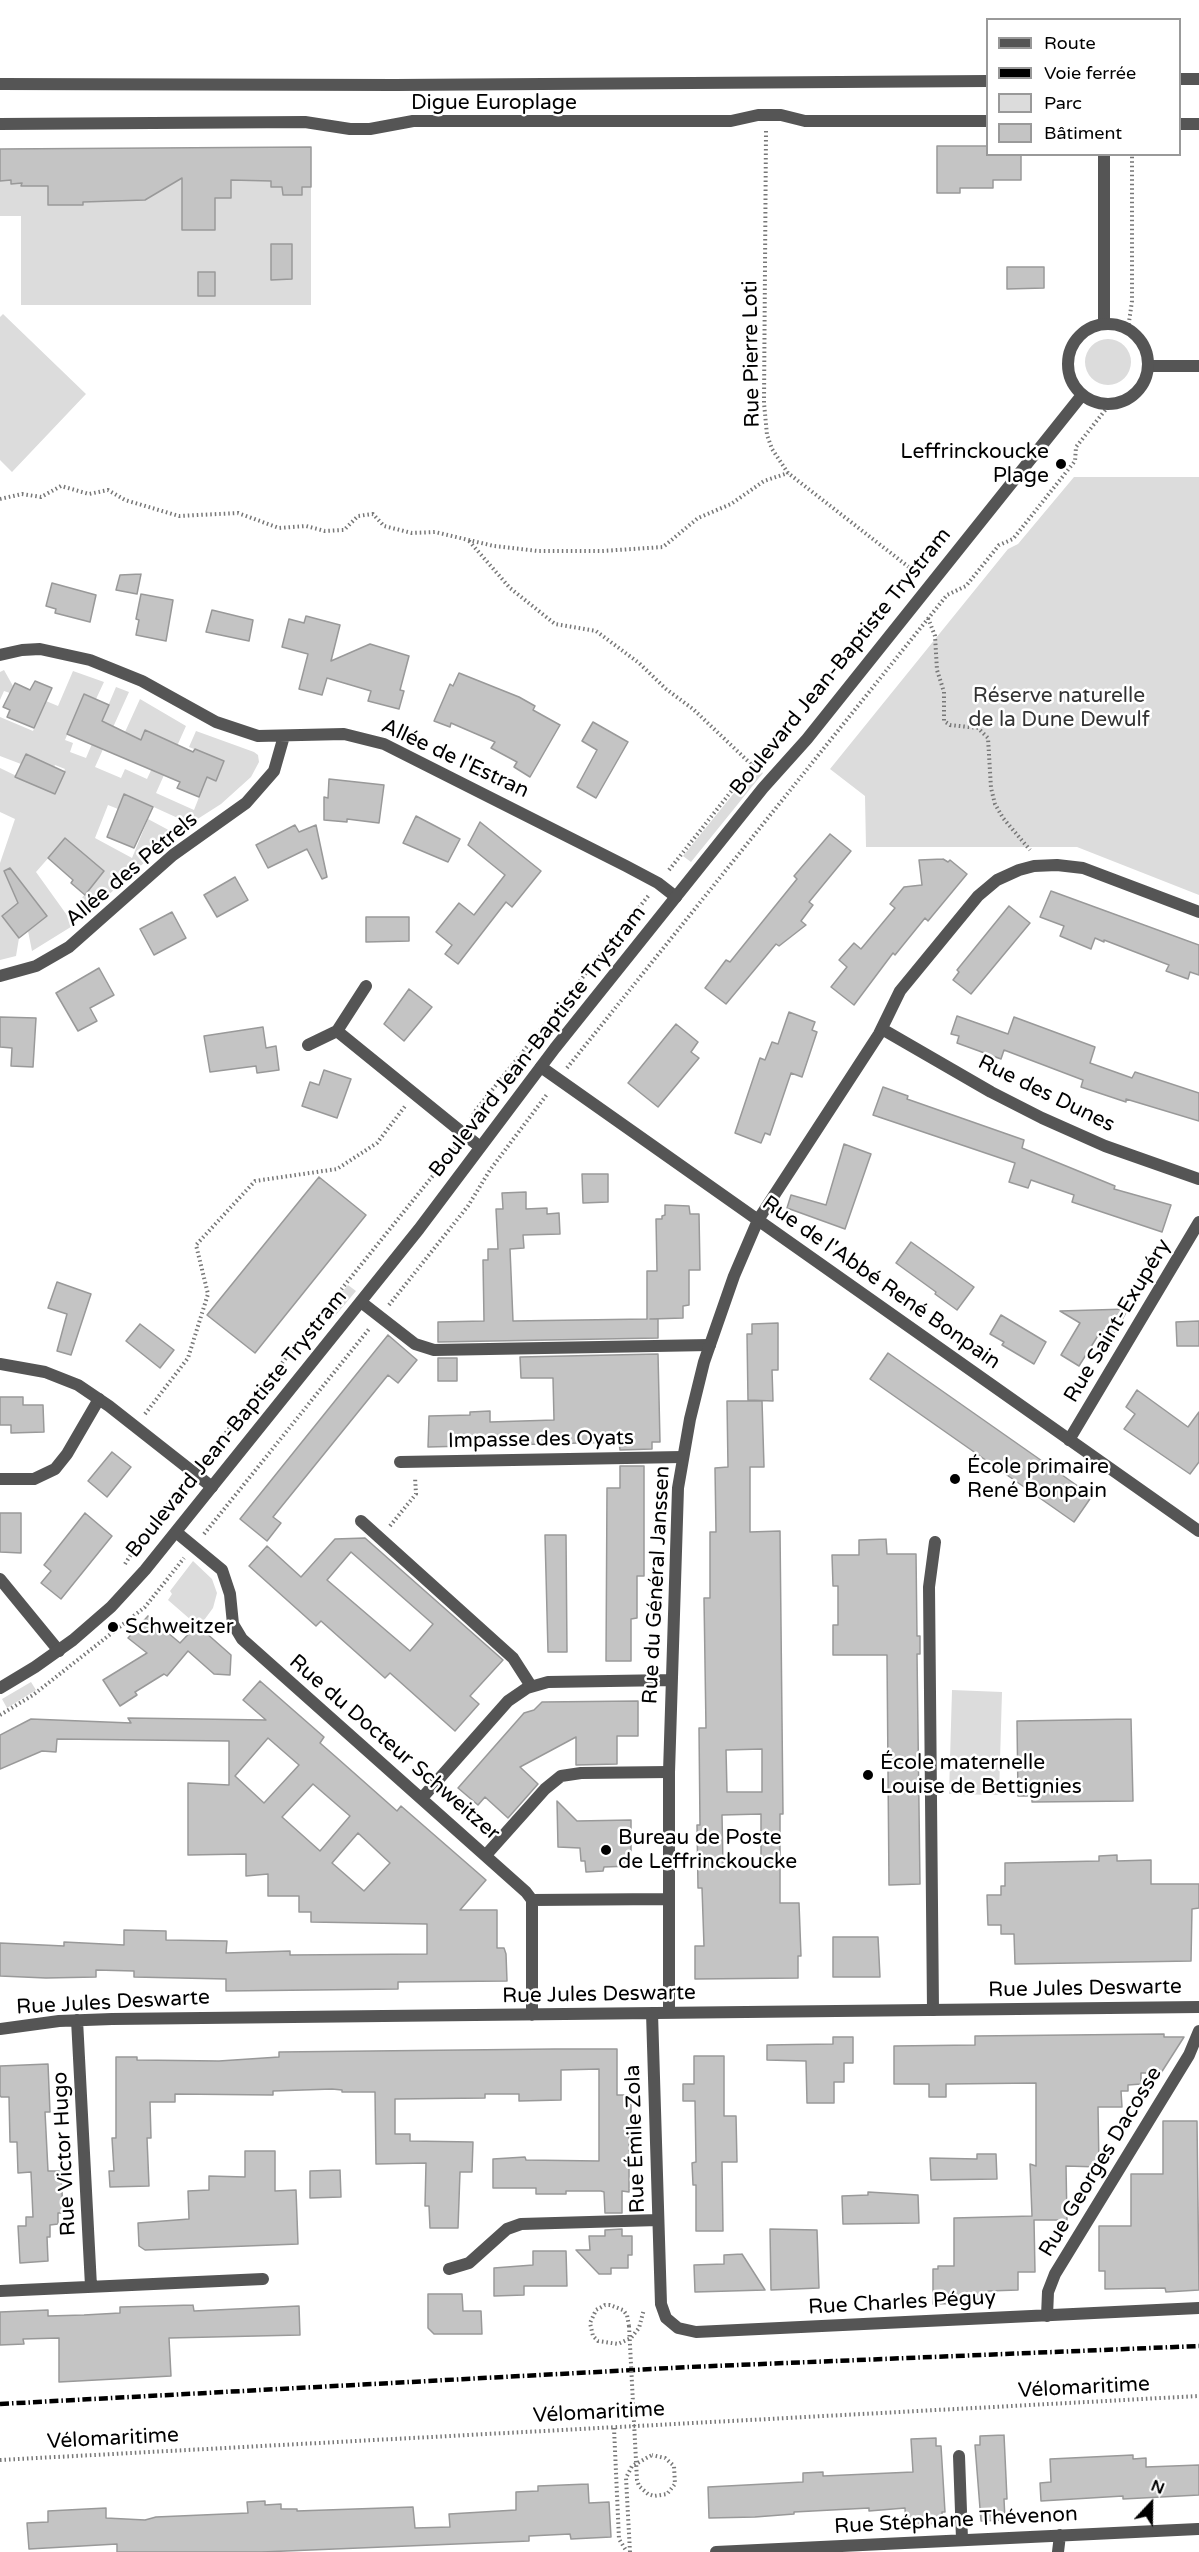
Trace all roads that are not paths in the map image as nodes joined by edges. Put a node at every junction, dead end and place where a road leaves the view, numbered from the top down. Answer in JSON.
{"nodes":[{"id":1,"x":1181,"y":79,"type":"edge"},
{"id":2,"x":1199,"y":79,"type":"edge"},
{"id":3,"x":986,"y":81,"type":"edge"},
{"id":4,"x":0,"y":84,"type":"edge"},
{"id":5,"x":986,"y":121,"type":"edge"},
{"id":6,"x":0,"y":124,"type":"edge"},
{"id":7,"x":1181,"y":124,"type":"edge"},
{"id":8,"x":1199,"y":124,"type":"edge"},
{"id":9,"x":1104,"y":156,"type":"edge"},
{"id":10,"x":1104,"y":324,"type":"junction"},
{"id":11,"x":1149,"y":366,"type":"junction"},
{"id":12,"x":1199,"y":366,"type":"edge"},
{"id":13,"x":1082,"y":395,"type":"junction"},
{"id":14,"x":0,"y":655,"type":"edge"},
{"id":15,"x":284,"y":736,"type":"junction"},
{"id":16,"x":676,"y":897,"type":"junction"},
{"id":17,"x":1199,"y":912,"type":"edge"},
{"id":18,"x":0,"y":976,"type":"edge"},
{"id":19,"x":366,"y":986,"type":"dead end"},
{"id":20,"x":882,"y":1029,"type":"junction"},
{"id":21,"x":337,"y":1031,"type":"junction"},
{"id":22,"x":308,"y":1045,"type":"dead end"},
{"id":23,"x":541,"y":1066,"type":"junction"},
{"id":24,"x":480,"y":1147,"type":"junction"},
{"id":25,"x":1199,"y":1179,"type":"edge"},
{"id":26,"x":758,"y":1220,"type":"junction"},
{"id":27,"x":1199,"y":1222,"type":"edge"},
{"id":28,"x":361,"y":1302,"type":"junction"},
{"id":29,"x":710,"y":1345,"type":"junction"},
{"id":30,"x":0,"y":1364,"type":"edge"},
{"id":31,"x":99,"y":1399,"type":"junction"},
{"id":32,"x":1069,"y":1440,"type":"junction"},
{"id":33,"x":682,"y":1457,"type":"junction"},
{"id":34,"x":400,"y":1462,"type":"dead end"},
{"id":35,"x":0,"y":1479,"type":"edge"},
{"id":36,"x":212,"y":1487,"type":"junction"},
{"id":37,"x":361,"y":1521,"type":"dead end"},
{"id":38,"x":1199,"y":1531,"type":"edge"},
{"id":39,"x":176,"y":1532,"type":"junction"},
{"id":40,"x":935,"y":1542,"type":"dead end"},
{"id":41,"x":0,"y":1579,"type":"edge"},
{"id":42,"x":59,"y":1651,"type":"junction"},
{"id":43,"x":671,"y":1680,"type":"junction"},
{"id":44,"x":531,"y":1686,"type":"junction"},
{"id":45,"x":0,"y":1688,"type":"edge"},
{"id":46,"x":669,"y":1772,"type":"junction"},
{"id":47,"x":422,"y":1798,"type":"junction"},
{"id":48,"x":486,"y":1855,"type":"junction"},
{"id":49,"x":667,"y":1899,"type":"junction"},
{"id":50,"x":532,"y":1900,"type":"junction"},
{"id":51,"x":1199,"y":2007,"type":"edge"},
{"id":52,"x":933,"y":2010,"type":"junction"},
{"id":53,"x":652,"y":2013,"type":"junction"},
{"id":54,"x":669,"y":2013,"type":"junction"},
{"id":55,"x":532,"y":2015,"type":"junction"},
{"id":56,"x":77,"y":2020,"type":"junction"},
{"id":57,"x":0,"y":2028,"type":"edge"},
{"id":58,"x":1199,"y":2031,"type":"edge"},
{"id":59,"x":658,"y":2220,"type":"junction"},
{"id":60,"x":659,"y":2264,"type":"joint"},
{"id":61,"x":449,"y":2269,"type":"dead end"},
{"id":62,"x":263,"y":2279,"type":"dead end"},
{"id":63,"x":91,"y":2286,"type":"junction"},
{"id":64,"x":0,"y":2291,"type":"edge"},
{"id":65,"x":1199,"y":2308,"type":"edge"},
{"id":66,"x":1047,"y":2316,"type":"junction"},
{"id":67,"x":959,"y":2456,"type":"dead end"},
{"id":68,"x":1198,"y":2529,"type":"edge"},
{"id":69,"x":1060,"y":2535,"type":"junction"},
{"id":70,"x":962,"y":2539,"type":"junction"},
{"id":71,"x":716,"y":2552,"type":"edge"},
{"id":72,"x":1058,"y":2552,"type":"edge"}],
"edges":[{"from":1,"to":2,"type":"street"},
{"from":3,"to":4,"type":"street","name":"Digue Europlage"},
{"from":5,"to":6,"type":"street","name":"Digue Europlage"},
{"from":7,"to":8,"type":"street"},
{"from":9,"to":10,"type":"street"},
{"from":10,"to":11,"type":"street"},
{"from":10,"to":13,"type":"street"},
{"from":11,"to":12,"type":"street"},
{"from":11,"to":13,"type":"street"},
{"from":13,"to":16,"type":"street","name":"Boulevard Jean-Baptiste Trystram"},
{"from":14,"to":15,"type":"street","name":"Allée de l'Estran"},
{"from":15,"to":16,"type":"street","name":"Allée de l'Estran"},
{"from":15,"to":18,"type":"street","name":"Allée des Pétrels"},
{"from":16,"to":23,"type":"street","name":"Boulevard Jean-Baptiste Trystram"},
{"from":17,"to":20,"type":"street","name":"Rue du Général Janssen"},
{"from":19,"to":21,"type":"street"},
{"from":20,"to":25,"type":"street","name":"Rue des Dunes"},
{"from":20,"to":26,"type":"street","name":"Rue du Général Janssen"},
{"from":21,"to":22,"type":"street"},
{"from":21,"to":24,"type":"street"},
{"from":23,"to":24,"type":"street","name":"Boulevard Jean-Baptiste Trystram"},
{"from":23,"to":26,"type":"street","name":"Rue de l'Abbé René Bonpain"},
{"from":24,"to":28,"type":"street","name":"Boulevard Jean-Baptiste Trystram"},
{"from":26,"to":29,"type":"street","name":"Rue du Général Janssen"},
{"from":26,"to":32,"type":"street","name":"Rue de l'Abbé René Bonpain"},
{"from":27,"to":32,"type":"street","name":"Rue Saint-Exupéry"},
{"from":28,"to":29,"type":"street"},
{"from":28,"to":36,"type":"street","name":"Boulevard Jean-Baptiste Trystram"},
{"from":29,"to":33,"type":"street","name":"Rue du Général Janssen"},
{"from":30,"to":31,"type":"street"},
{"from":31,"to":35,"type":"street"},
{"from":31,"to":36,"type":"street"},
{"from":32,"to":38,"type":"street","name":"Rue de l'Abbé René Bonpain"},
{"from":33,"to":34,"type":"street","name":"Impasse des Oyats"},
{"from":33,"to":43,"type":"street","name":"Rue du Général Janssen"},
{"from":36,"to":39,"type":"street","name":"Boulevard Jean-Baptiste Trystram"},
{"from":37,"to":44,"type":"street"},
{"from":39,"to":42,"type":"street","name":"Boulevard Jean-Baptiste Trystram"},
{"from":39,"to":47,"type":"street","name":"Rue du Docteur Schweitzer"},
{"from":40,"to":52,"type":"street"},
{"from":41,"to":42,"type":"street"},
{"from":42,"to":45,"type":"street","name":"Boulevard Jean-Baptiste Trystram"},
{"from":43,"to":44,"type":"street"},
{"from":43,"to":46,"type":"street","name":"Rue du Général Janssen"},
{"from":44,"to":47,"type":"street"},
{"from":46,"to":48,"type":"street"},
{"from":46,"to":49,"type":"street","name":"Rue du Général Janssen"},
{"from":47,"to":48,"type":"street","name":"Rue du Docteur Schweitzer"},
{"from":48,"to":50,"type":"street","name":"Rue du Docteur Schweitzer"},
{"from":49,"to":50,"type":"street"},
{"from":49,"to":54,"type":"street","name":"Rue du Général Janssen"},
{"from":50,"to":55,"type":"street"},
{"from":51,"to":52,"type":"street","name":"Rue Jules Deswarte"},
{"from":52,"to":54,"type":"street","name":"Rue Jules Deswarte"},
{"from":53,"to":54,"type":"street","name":"Rue Jules Deswarte"},
{"from":53,"to":55,"type":"street","name":"Rue Jules Deswarte"},
{"from":53,"to":59,"type":"street","name":"Rue Émile Zola"},
{"from":55,"to":56,"type":"street","name":"Rue Jules Deswarte"},
{"from":56,"to":57,"type":"street","name":"Rue Jules Deswarte"},
{"from":56,"to":63,"type":"street","name":"Rue Victor Hugo"},
{"from":58,"to":66,"type":"street","name":"Rue Georges Dacosse"},
{"from":59,"to":60,"type":"street","name":"Rue Émile Zola"},
{"from":59,"to":61,"type":"street"},
{"from":60,"to":66,"type":"street","name":"Rue Charles Péguy"},
{"from":62,"to":63,"type":"street"},
{"from":63,"to":64,"type":"street"},
{"from":65,"to":66,"type":"street","name":"Rue Charles Péguy"},
{"from":67,"to":70,"type":"street"},
{"from":68,"to":69,"type":"street","name":"Rue Stéphane Thévenon"},
{"from":69,"to":70,"type":"street","name":"Rue Stéphane Thévenon"},
{"from":69,"to":72,"type":"street"},
{"from":70,"to":71,"type":"street","name":"Rue Stéphane Thévenon"}]}
